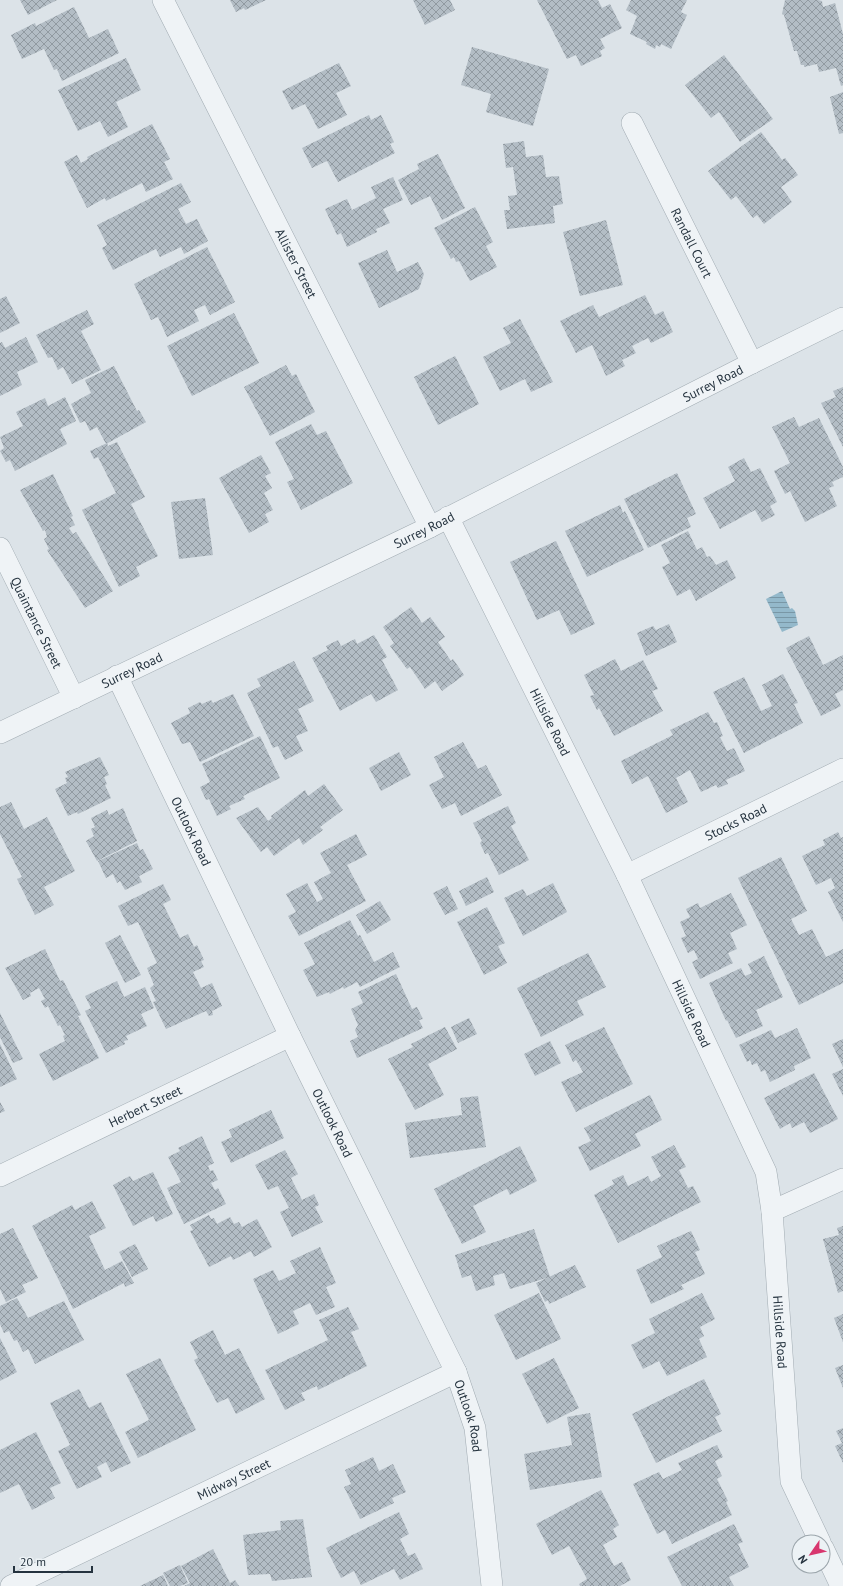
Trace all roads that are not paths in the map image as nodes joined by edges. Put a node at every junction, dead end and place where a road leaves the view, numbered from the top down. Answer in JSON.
{"nodes":[{"id":1,"x":163,"y":0,"type":"edge"},
{"id":2,"x":632,"y":123,"type":"dead end"},
{"id":3,"x":843,"y":318,"type":"edge"},
{"id":4,"x":752,"y":363,"type":"junction"},
{"id":5,"x":448,"y":517,"type":"junction"},
{"id":6,"x":430,"y":527,"type":"junction"},
{"id":7,"x":0,"y":548,"type":"edge"},
{"id":8,"x":117,"y":676,"type":"junction"},
{"id":9,"x":74,"y":698,"type":"junction"},
{"id":10,"x":0,"y":733,"type":"edge"},
{"id":11,"x":843,"y":769,"type":"edge"},
{"id":12,"x":627,"y":875,"type":"junction"},
{"id":13,"x":290,"y":1036,"type":"junction"},
{"id":14,"x":0,"y":1176,"type":"edge"},
{"id":15,"x":843,"y":1179,"type":"edge"},
{"id":16,"x":772,"y":1211,"type":"junction"},
{"id":17,"x":456,"y":1372,"type":"junction"},
{"id":18,"x":816,"y":1534,"type":"edge"},
{"id":19,"x":831,"y":1565,"type":"edge"},
{"id":20,"x":11,"y":1586,"type":"edge"},
{"id":21,"x":492,"y":1586,"type":"edge"},
{"id":22,"x":841,"y":1586,"type":"edge"}],
"edges":[{"from":1,"to":6,"type":"street","name":"Allister Street"},
{"from":2,"to":4,"type":"street","name":"Randall Court"},
{"from":3,"to":4,"type":"street","name":"Surrey Road"},
{"from":4,"to":5,"type":"street","name":"Surrey Road"},
{"from":5,"to":6,"type":"street","name":"Surrey Road"},
{"from":5,"to":12,"type":"street","name":"Hillside Road"},
{"from":6,"to":8,"type":"street","name":"Surrey Road"},
{"from":7,"to":9,"type":"street","name":"Quaintance Street"},
{"from":8,"to":9,"type":"street","name":"Surrey Road"},
{"from":8,"to":13,"type":"street","name":"Outlook Road"},
{"from":9,"to":10,"type":"street","name":"Surrey Road"},
{"from":11,"to":12,"type":"street","name":"Stocks Road"},
{"from":12,"to":16,"type":"street","name":"Hillside Road"},
{"from":13,"to":14,"type":"street","name":"Herbert Street"},
{"from":13,"to":17,"type":"street","name":"Outlook Road"},
{"from":15,"to":16,"type":"street"},
{"from":16,"to":18,"type":"street","name":"Hillside Road"},
{"from":17,"to":20,"type":"street","name":"Midway Street"},
{"from":17,"to":21,"type":"street","name":"Outlook Road"},
{"from":19,"to":22,"type":"street"}]}
